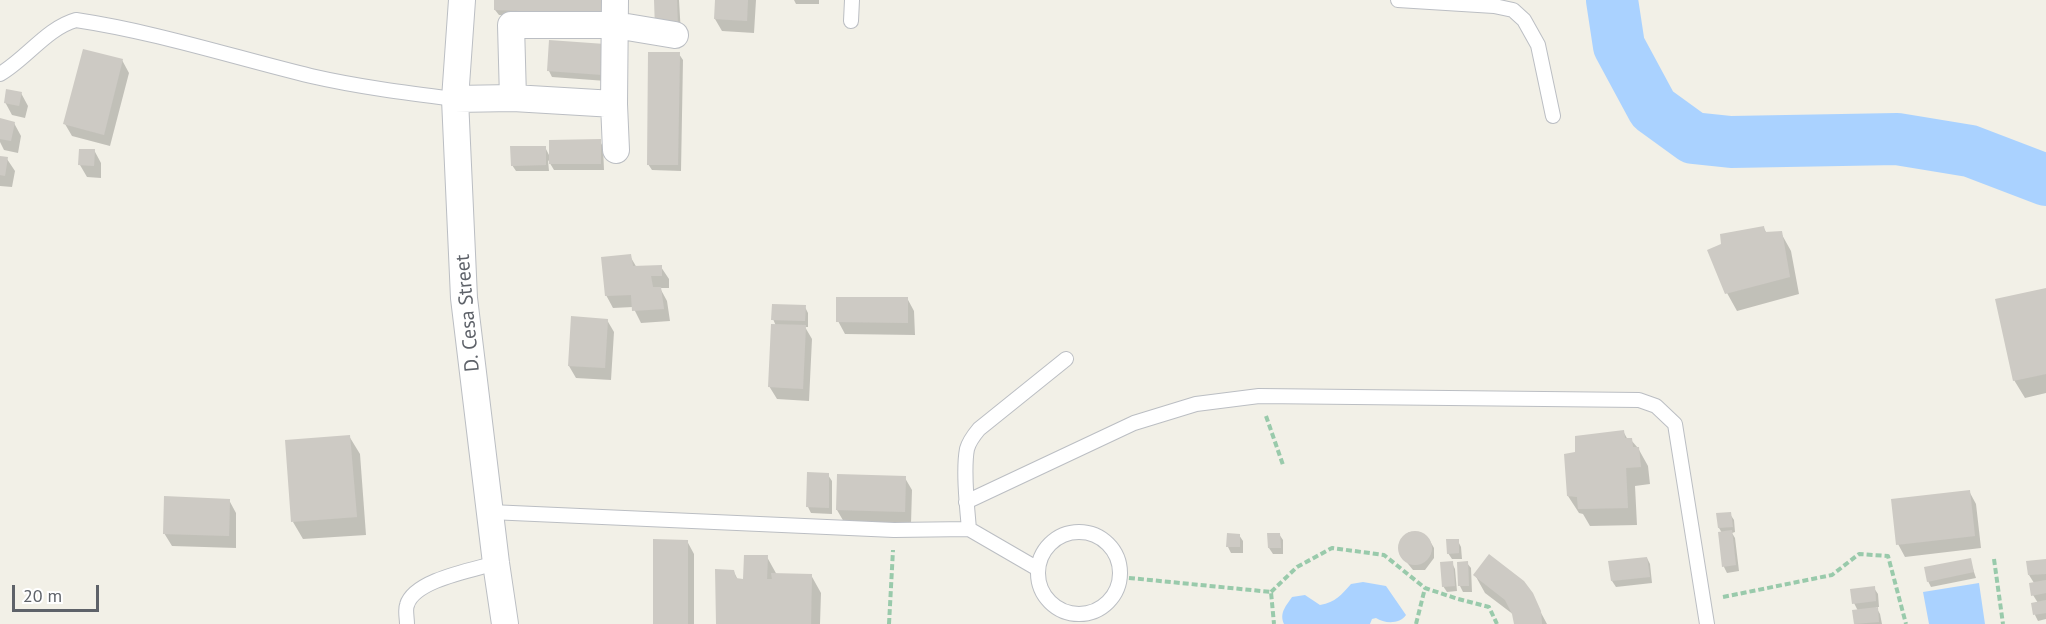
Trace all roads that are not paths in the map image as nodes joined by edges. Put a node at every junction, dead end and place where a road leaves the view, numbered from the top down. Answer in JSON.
{"nodes":[{"id":1,"x":462,"y":0,"type":"edge"},
{"id":2,"x":615,"y":0,"type":"edge"},
{"id":3,"x":852,"y":0,"type":"edge"},
{"id":4,"x":1398,"y":0,"type":"edge"},
{"id":5,"x":851,"y":21,"type":"dead end"},
{"id":6,"x":615,"y":25,"type":"junction"},
{"id":7,"x":675,"y":35,"type":"dead end"},
{"id":8,"x":0,"y":74,"type":"edge"},
{"id":9,"x":513,"y":98,"type":"junction"},
{"id":10,"x":455,"y":99,"type":"junction"},
{"id":11,"x":614,"y":104,"type":"junction"},
{"id":12,"x":1552,"y":116,"type":"dead end"},
{"id":13,"x":616,"y":150,"type":"dead end"},
{"id":14,"x":1066,"y":359,"type":"dead end"},
{"id":15,"x":966,"y":502,"type":"junction"},
{"id":16,"x":490,"y":512,"type":"junction"},
{"id":17,"x":969,"y":529,"type":"junction"},
{"id":18,"x":496,"y":563,"type":"junction"},
{"id":19,"x":1038,"y":569,"type":"junction"},
{"id":20,"x":407,"y":624,"type":"edge"},
{"id":21,"x":505,"y":624,"type":"edge"},
{"id":22,"x":1707,"y":624,"type":"edge"}],
"edges":[{"from":1,"to":10,"type":"street","name":"D. Cesa Street"},
{"from":2,"to":6,"type":"street"},
{"from":3,"to":5,"type":"lane"},
{"from":4,"to":12,"type":"lane"},
{"from":6,"to":7,"type":"street"},
{"from":6,"to":9,"type":"street"},
{"from":6,"to":11,"type":"street"},
{"from":8,"to":10,"type":"lane"},
{"from":9,"to":10,"type":"street"},
{"from":9,"to":11,"type":"street"},
{"from":10,"to":16,"type":"street","name":"D. Cesa Street"},
{"from":11,"to":13,"type":"street"},
{"from":14,"to":15,"type":"lane"},
{"from":15,"to":17,"type":"lane"},
{"from":15,"to":22,"type":"lane"},
{"from":16,"to":17,"type":"lane"},
{"from":16,"to":18,"type":"street","name":"D. Cesa Street"},
{"from":17,"to":19,"type":"lane"},
{"from":18,"to":20,"type":"lane"},
{"from":18,"to":21,"type":"street","name":"D. Cesa Street"},
{"from":19,"to":19,"type":"lane"}]}
